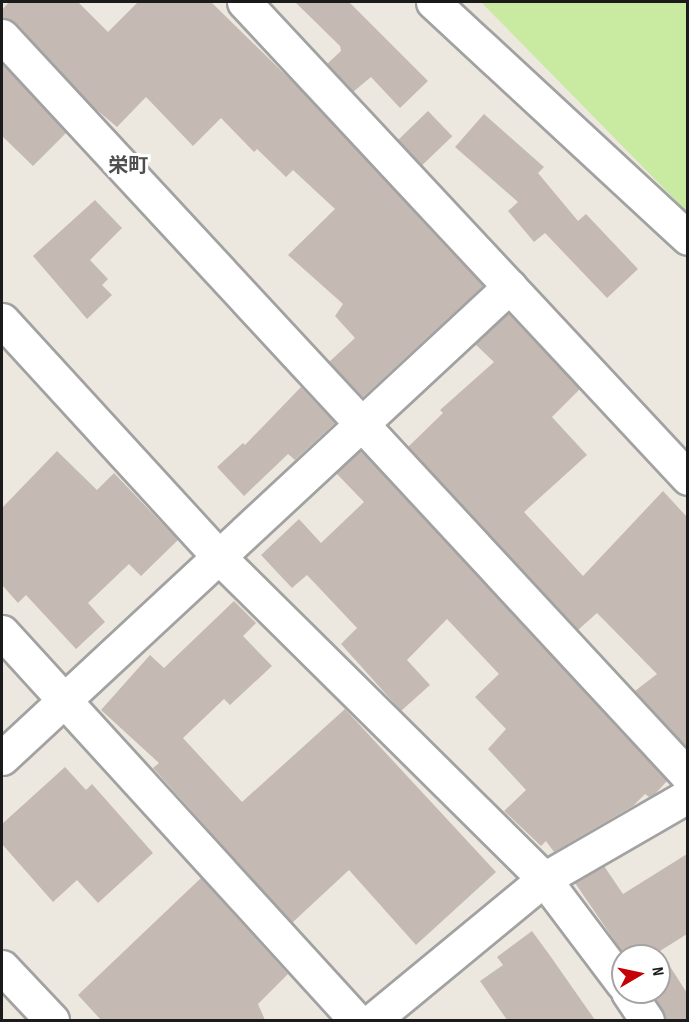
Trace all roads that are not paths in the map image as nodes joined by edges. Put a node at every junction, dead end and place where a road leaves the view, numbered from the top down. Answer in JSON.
{"nodes":[{"id":1,"x":244,"y":2,"type":"edge"},
{"id":2,"x":433,"y":2,"type":"edge"},
{"id":3,"x":2,"y":36,"type":"edge"},
{"id":4,"x":687,"y":238,"type":"edge"},
{"id":5,"x":510,"y":286,"type":"junction"},
{"id":6,"x":2,"y":320,"type":"edge"},
{"id":7,"x":362,"y":421,"type":"junction"},
{"id":8,"x":687,"y":478,"type":"edge"},
{"id":9,"x":219,"y":556,"type":"junction"},
{"id":10,"x":2,"y":632,"type":"edge"},
{"id":11,"x":64,"y":700,"type":"junction"},
{"id":12,"x":2,"y":758,"type":"edge"},
{"id":13,"x":687,"y":776,"type":"edge"},
{"id":14,"x":687,"y":796,"type":"edge"},
{"id":15,"x":544,"y":879,"type":"junction"},
{"id":16,"x":2,"y":967,"type":"edge"},
{"id":17,"x":611,"y":968,"type":"edge"},
{"id":18,"x":636,"y":1004,"type":"edge"},
{"id":19,"x":52,"y":1020,"type":"edge"},
{"id":20,"x":356,"y":1020,"type":"edge"},
{"id":21,"x":373,"y":1020,"type":"edge"},
{"id":22,"x":647,"y":1020,"type":"edge"}],
"edges":[{"from":1,"to":5,"type":"street"},
{"from":2,"to":4,"type":"street"},
{"from":3,"to":7,"type":"street"},
{"from":5,"to":7,"type":"street"},
{"from":5,"to":8,"type":"street"},
{"from":6,"to":9,"type":"street"},
{"from":7,"to":9,"type":"street"},
{"from":7,"to":13,"type":"street"},
{"from":9,"to":11,"type":"street"},
{"from":9,"to":15,"type":"street"},
{"from":10,"to":11,"type":"street"},
{"from":11,"to":12,"type":"street"},
{"from":11,"to":20,"type":"street"},
{"from":14,"to":15,"type":"street"},
{"from":15,"to":17,"type":"street"},
{"from":15,"to":21,"type":"street"},
{"from":16,"to":19,"type":"street"},
{"from":18,"to":22,"type":"street"}]}
